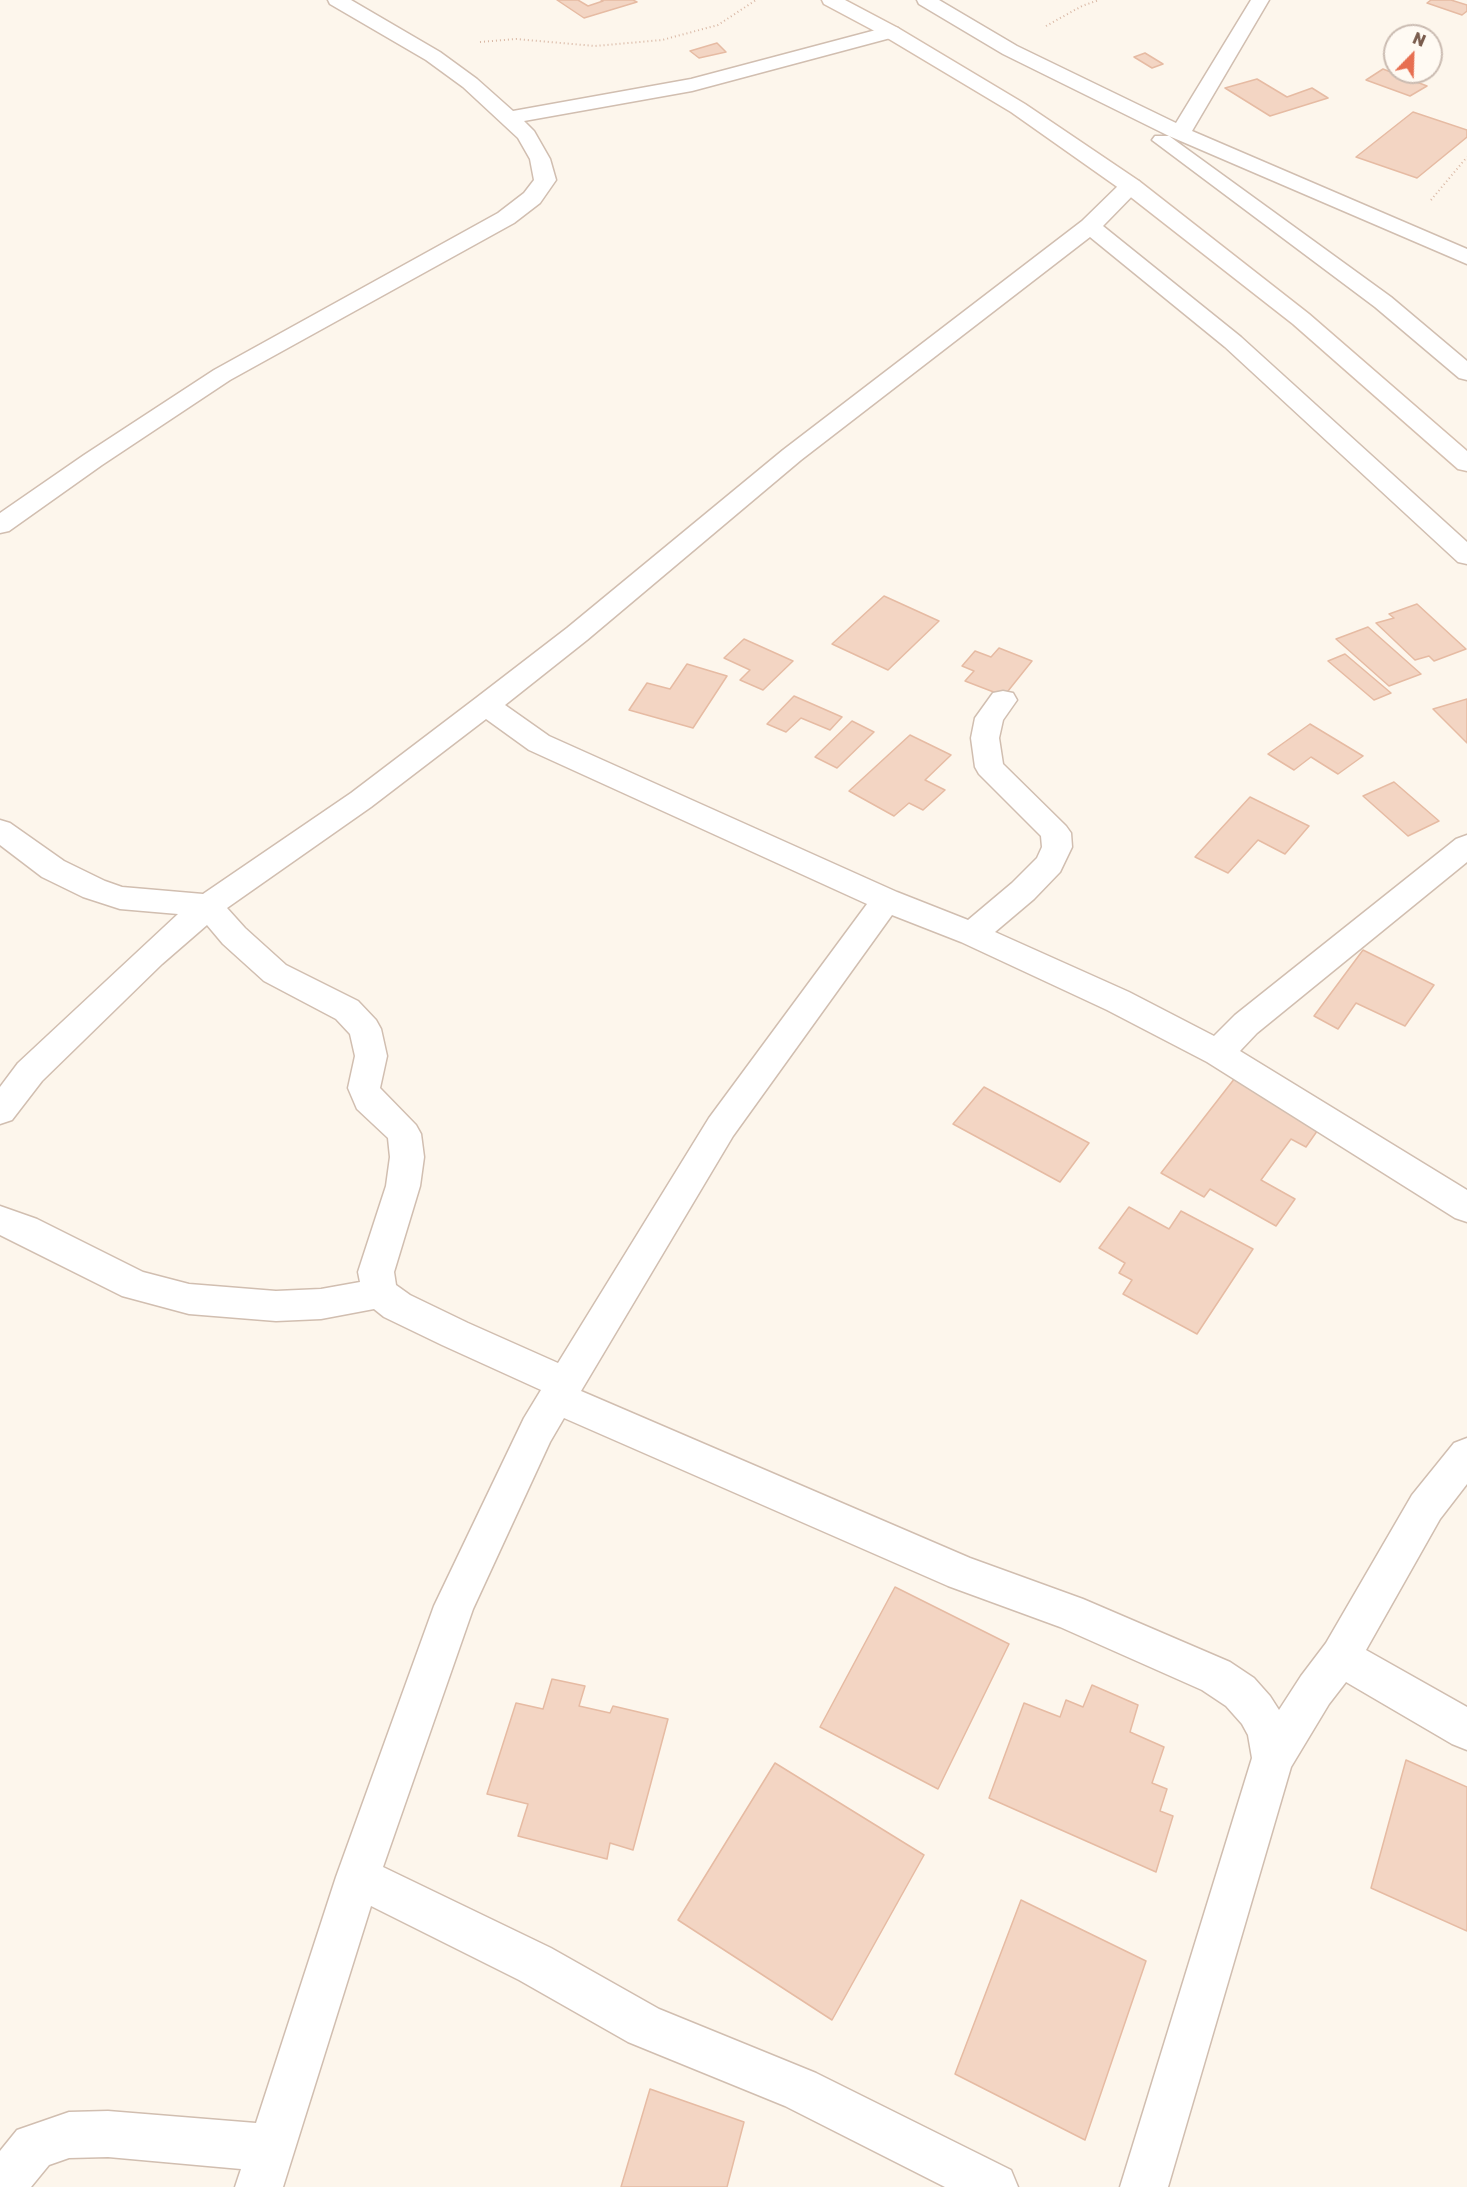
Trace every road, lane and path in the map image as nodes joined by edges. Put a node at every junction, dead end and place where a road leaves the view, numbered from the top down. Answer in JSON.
{"nodes":[{"id":1,"x":337,"y":0,"type":"edge"},
{"id":2,"x":756,"y":0,"type":"edge"},
{"id":3,"x":831,"y":0,"type":"edge"},
{"id":4,"x":926,"y":0,"type":"edge"},
{"id":5,"x":1099,"y":0,"type":"edge"},
{"id":6,"x":1260,"y":0,"type":"edge"},
{"id":7,"x":891,"y":32,"type":"junction"},
{"id":8,"x":1010,"y":50,"type":"junction"},
{"id":9,"x":433,"y":56,"type":"junction"},
{"id":10,"x":1100,"y":94,"type":"junction"},
{"id":11,"x":509,"y":118,"type":"junction"},
{"id":12,"x":1180,"y":133,"type":"junction"},
{"id":13,"x":1467,"y":157,"type":"edge"},
{"id":14,"x":1131,"y":186,"type":"junction"},
{"id":15,"x":1090,"y":226,"type":"junction"},
{"id":16,"x":1397,"y":226,"type":"junction"},
{"id":17,"x":1467,"y":256,"type":"edge"},
{"id":18,"x":1467,"y":373,"type":"edge"},
{"id":19,"x":1467,"y":464,"type":"edge"},
{"id":20,"x":0,"y":525,"type":"edge"},
{"id":21,"x":1467,"y":556,"type":"edge"},
{"id":22,"x":1003,"y":700,"type":"dead end"},
{"id":23,"x":486,"y":705,"type":"junction"},
{"id":24,"x":0,"y":830,"type":"edge"},
{"id":25,"x":1467,"y":846,"type":"edge"},
{"id":26,"x":886,"y":900,"type":"junction"},
{"id":27,"x":208,"y":906,"type":"junction"},
{"id":28,"x":972,"y":934,"type":"junction"},
{"id":29,"x":1218,"y":1053,"type":"junction"},
{"id":30,"x":0,"y":1111,"type":"edge"},
{"id":31,"x":1467,"y":1208,"type":"edge"},
{"id":32,"x":0,"y":1220,"type":"edge"},
{"id":33,"x":379,"y":1293,"type":"junction"},
{"id":34,"x":561,"y":1390,"type":"junction"},
{"id":35,"x":1467,"y":1455,"type":"edge"},
{"id":36,"x":1340,"y":1657,"type":"junction"},
{"id":37,"x":1467,"y":1730,"type":"edge"},
{"id":38,"x":1273,"y":1758,"type":"junction"},
{"id":39,"x":358,"y":1876,"type":"junction"},
{"id":40,"x":265,"y":2167,"type":"edge"},
{"id":41,"x":1,"y":2187,"type":"edge"},
{"id":42,"x":994,"y":2187,"type":"edge"},
{"id":43,"x":1144,"y":2187,"type":"edge"}],
"edges":[{"from":1,"to":9,"type":"street"},
{"from":2,"to":9,"type":"path"},
{"from":3,"to":7,"type":"street"},
{"from":4,"to":8,"type":"street"},
{"from":5,"to":8,"type":"path"},
{"from":6,"to":12,"type":"street"},
{"from":7,"to":11,"type":"street"},
{"from":7,"to":14,"type":"street"},
{"from":8,"to":10,"type":"street"},
{"from":9,"to":11,"type":"street"},
{"from":10,"to":12,"type":"street"},
{"from":10,"to":18,"type":"street"},
{"from":11,"to":20,"type":"street"},
{"from":12,"to":16,"type":"street"},
{"from":13,"to":16,"type":"path"},
{"from":14,"to":15,"type":"street"},
{"from":14,"to":19,"type":"street"},
{"from":15,"to":21,"type":"street"},
{"from":15,"to":23,"type":"street"},
{"from":16,"to":17,"type":"street"},
{"from":22,"to":28,"type":"street"},
{"from":23,"to":26,"type":"street"},
{"from":23,"to":27,"type":"street"},
{"from":24,"to":27,"type":"street"},
{"from":25,"to":29,"type":"street"},
{"from":26,"to":28,"type":"street"},
{"from":26,"to":34,"type":"street"},
{"from":27,"to":30,"type":"street"},
{"from":27,"to":33,"type":"street"},
{"from":28,"to":29,"type":"street"},
{"from":29,"to":31,"type":"street"},
{"from":32,"to":33,"type":"street"},
{"from":33,"to":34,"type":"street"},
{"from":34,"to":38,"type":"street"},
{"from":34,"to":39,"type":"street"},
{"from":35,"to":36,"type":"street"},
{"from":36,"to":37,"type":"street"},
{"from":36,"to":38,"type":"street"},
{"from":38,"to":43,"type":"street"},
{"from":39,"to":40,"type":"street"},
{"from":39,"to":42,"type":"street"},
{"from":40,"to":41,"type":"street"}]}
